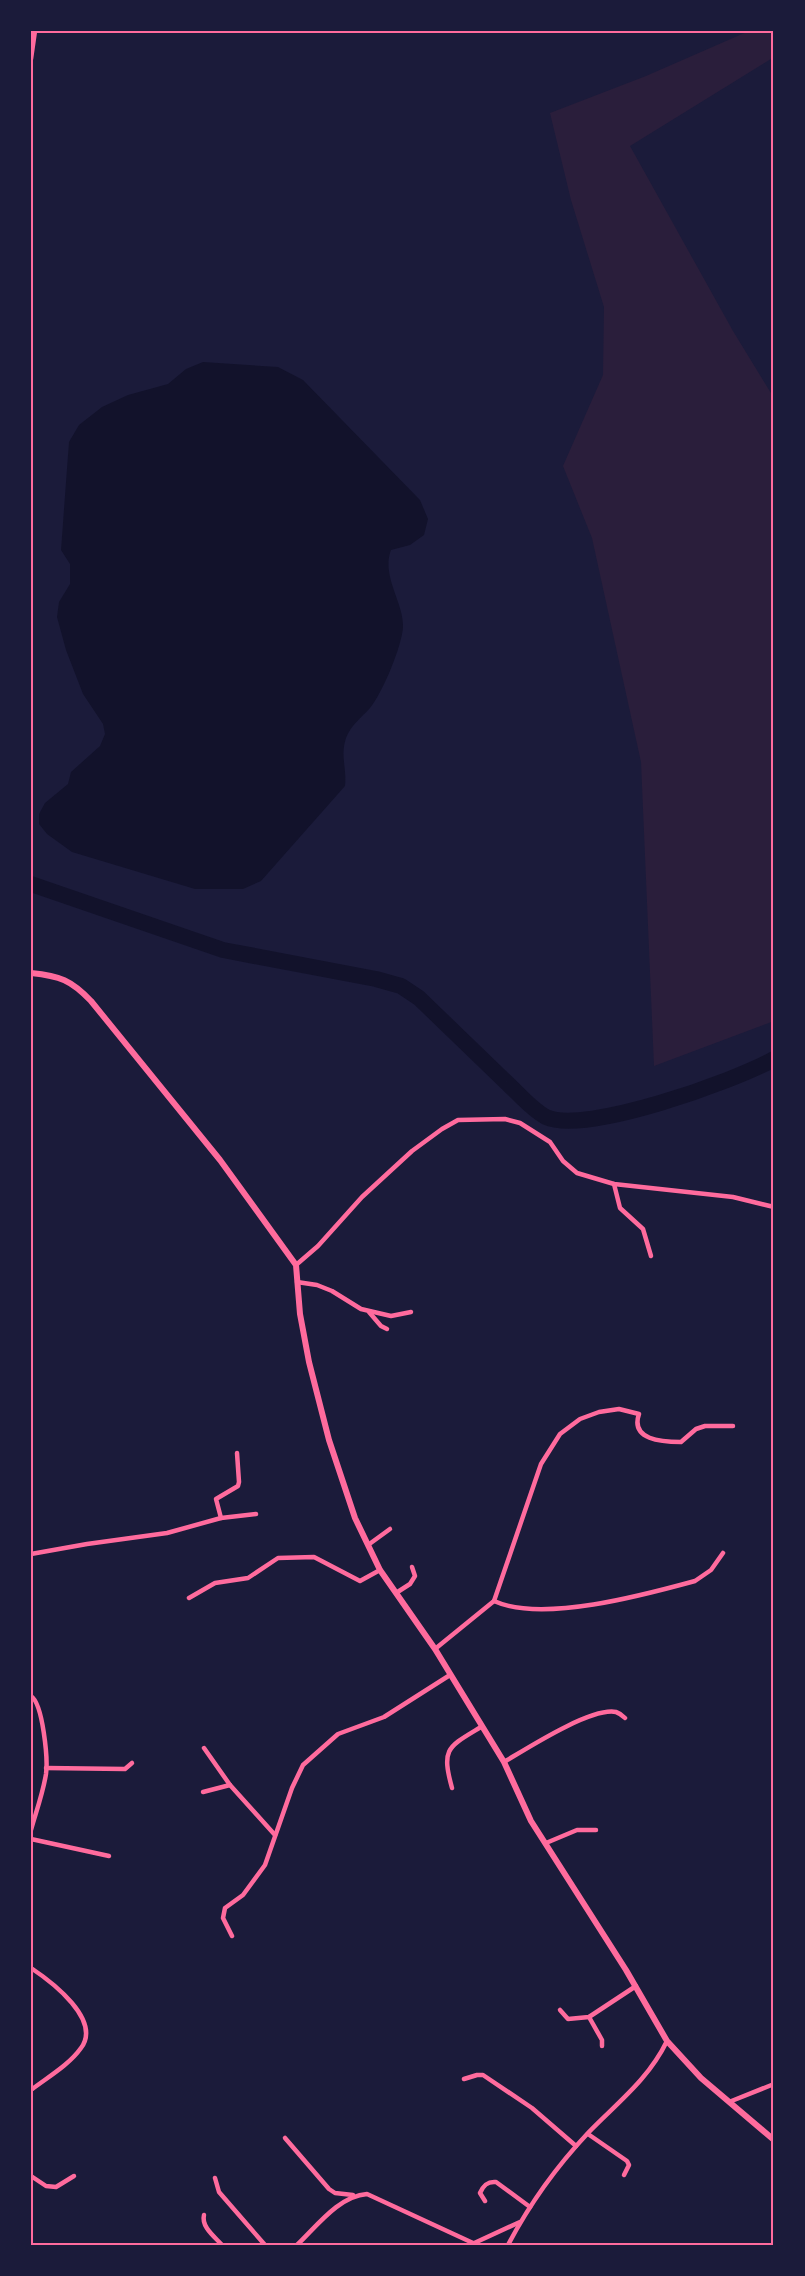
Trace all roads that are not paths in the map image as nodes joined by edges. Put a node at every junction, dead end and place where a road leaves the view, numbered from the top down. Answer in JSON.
{"nodes":[{"id":1,"x":35,"y":31,"type":"edge"},
{"id":2,"x":31,"y":58,"type":"edge"},
{"id":3,"x":31,"y":973,"type":"edge"},
{"id":4,"x":774,"y":1114,"type":"edge"},
{"id":5,"x":614,"y":1184,"type":"junction"},
{"id":6,"x":774,"y":1188,"type":"edge"},
{"id":7,"x":774,"y":1200,"type":"edge"},
{"id":8,"x":773,"y":1207,"type":"edge"},
{"id":9,"x":651,"y":1256,"type":"dead end"},
{"id":10,"x":296,"y":1265,"type":"junction"},
{"id":11,"x":297,"y":1282,"type":"junction"},
{"id":12,"x":369,"y":1312,"type":"junction"},
{"id":13,"x":411,"y":1312,"type":"dead end"},
{"id":14,"x":387,"y":1329,"type":"dead end"},
{"id":15,"x":733,"y":1426,"type":"dead end"},
{"id":16,"x":237,"y":1453,"type":"dead end"},
{"id":17,"x":256,"y":1514,"type":"dead end"},
{"id":18,"x":221,"y":1518,"type":"junction"},
{"id":19,"x":390,"y":1529,"type":"dead end"},
{"id":20,"x":368,"y":1545,"type":"junction"},
{"id":21,"x":723,"y":1553,"type":"dead end"},
{"id":22,"x":31,"y":1554,"type":"edge"},
{"id":23,"x":412,"y":1568,"type":"dead end"},
{"id":24,"x":380,"y":1570,"type":"junction"},
{"id":25,"x":396,"y":1593,"type":"junction"},
{"id":26,"x":189,"y":1598,"type":"dead end"},
{"id":27,"x":494,"y":1600,"type":"junction"},
{"id":28,"x":434,"y":1649,"type":"junction"},
{"id":29,"x":450,"y":1675,"type":"junction"},
{"id":30,"x":31,"y":1696,"type":"edge"},
{"id":31,"x":626,"y":1718,"type":"dead end"},
{"id":32,"x":480,"y":1727,"type":"junction"},
{"id":33,"x":204,"y":1748,"type":"dead end"},
{"id":34,"x":132,"y":1762,"type":"dead end"},
{"id":35,"x":504,"y":1762,"type":"junction"},
{"id":36,"x":46,"y":1768,"type":"junction"},
{"id":37,"x":230,"y":1785,"type":"junction"},
{"id":38,"x":452,"y":1788,"type":"dead end"},
{"id":39,"x":203,"y":1792,"type":"dead end"},
{"id":40,"x":31,"y":1830,"type":"edge"},
{"id":41,"x":596,"y":1830,"type":"dead end"},
{"id":42,"x":275,"y":1835,"type":"junction"},
{"id":43,"x":31,"y":1839,"type":"edge"},
{"id":44,"x":546,"y":1843,"type":"junction"},
{"id":45,"x":109,"y":1856,"type":"dead end"},
{"id":46,"x":232,"y":1936,"type":"dead end"},
{"id":47,"x":31,"y":1968,"type":"edge"},
{"id":48,"x":636,"y":1986,"type":"junction"},
{"id":49,"x":560,"y":2010,"type":"dead end"},
{"id":50,"x":589,"y":2017,"type":"junction"},
{"id":51,"x":667,"y":2041,"type":"junction"},
{"id":52,"x":602,"y":2046,"type":"dead end"},
{"id":53,"x":464,"y":2080,"type":"dead end"},
{"id":54,"x":774,"y":2084,"type":"edge"},
{"id":55,"x":31,"y":2090,"type":"edge"},
{"id":56,"x":729,"y":2102,"type":"junction"},
{"id":57,"x":588,"y":2134,"type":"junction"},
{"id":58,"x":285,"y":2138,"type":"dead end"},
{"id":59,"x":774,"y":2140,"type":"edge"},
{"id":60,"x":576,"y":2146,"type":"junction"},
{"id":61,"x":624,"y":2175,"type":"dead end"},
{"id":62,"x":31,"y":2176,"type":"edge"},
{"id":63,"x":74,"y":2176,"type":"dead end"},
{"id":64,"x":215,"y":2178,"type":"dead end"},
{"id":65,"x":354,"y":2195,"type":"junction"},
{"id":66,"x":485,"y":2202,"type":"dead end"},
{"id":67,"x":530,"y":2207,"type":"junction"},
{"id":68,"x":204,"y":2215,"type":"dead end"},
{"id":69,"x":520,"y":2222,"type":"junction"},
{"id":70,"x":471,"y":2244,"type":"edge"},
{"id":71,"x":222,"y":2245,"type":"edge"},
{"id":72,"x":266,"y":2245,"type":"edge"},
{"id":73,"x":297,"y":2245,"type":"edge"},
{"id":74,"x":508,"y":2245,"type":"edge"}],
"edges":[{"from":1,"to":2,"type":"street"},
{"from":3,"to":10,"type":"main road"},
{"from":4,"to":6,"type":"street"},
{"from":5,"to":8,"type":"street"},
{"from":5,"to":9,"type":"street"},
{"from":5,"to":10,"type":"street"},
{"from":7,"to":8,"type":"street"},
{"from":10,"to":11,"type":"main road"},
{"from":11,"to":12,"type":"street"},
{"from":11,"to":20,"type":"main road"},
{"from":12,"to":13,"type":"street"},
{"from":12,"to":14,"type":"street"},
{"from":15,"to":27,"type":"street"},
{"from":16,"to":18,"type":"street"},
{"from":17,"to":18,"type":"street"},
{"from":18,"to":22,"type":"street"},
{"from":19,"to":20,"type":"street"},
{"from":20,"to":24,"type":"main road"},
{"from":21,"to":27,"type":"street"},
{"from":23,"to":25,"type":"street"},
{"from":24,"to":25,"type":"main road"},
{"from":24,"to":26,"type":"street"},
{"from":25,"to":28,"type":"main road"},
{"from":27,"to":28,"type":"street"},
{"from":28,"to":29,"type":"main road"},
{"from":29,"to":32,"type":"main road"},
{"from":29,"to":42,"type":"street"},
{"from":30,"to":36,"type":"street"},
{"from":31,"to":35,"type":"street"},
{"from":32,"to":35,"type":"main road"},
{"from":32,"to":38,"type":"street"},
{"from":33,"to":37,"type":"street"},
{"from":34,"to":36,"type":"street"},
{"from":35,"to":44,"type":"main road"},
{"from":36,"to":40,"type":"street"},
{"from":37,"to":39,"type":"street"},
{"from":37,"to":42,"type":"street"},
{"from":41,"to":44,"type":"street"},
{"from":42,"to":46,"type":"street"},
{"from":43,"to":45,"type":"street"},
{"from":44,"to":48,"type":"main road"},
{"from":47,"to":55,"type":"street"},
{"from":48,"to":50,"type":"street"},
{"from":48,"to":51,"type":"main road"},
{"from":49,"to":50,"type":"street"},
{"from":50,"to":52,"type":"street"},
{"from":51,"to":56,"type":"main road"},
{"from":51,"to":57,"type":"street"},
{"from":53,"to":60,"type":"street"},
{"from":54,"to":56,"type":"street"},
{"from":56,"to":59,"type":"main road"},
{"from":57,"to":60,"type":"street"},
{"from":57,"to":61,"type":"street"},
{"from":58,"to":65,"type":"street"},
{"from":60,"to":67,"type":"street"},
{"from":62,"to":63,"type":"street"},
{"from":64,"to":72,"type":"street"},
{"from":65,"to":70,"type":"street"},
{"from":65,"to":73,"type":"street"},
{"from":66,"to":67,"type":"street"},
{"from":67,"to":69,"type":"street"},
{"from":68,"to":71,"type":"street"},
{"from":69,"to":70,"type":"street"},
{"from":69,"to":74,"type":"street"}]}
